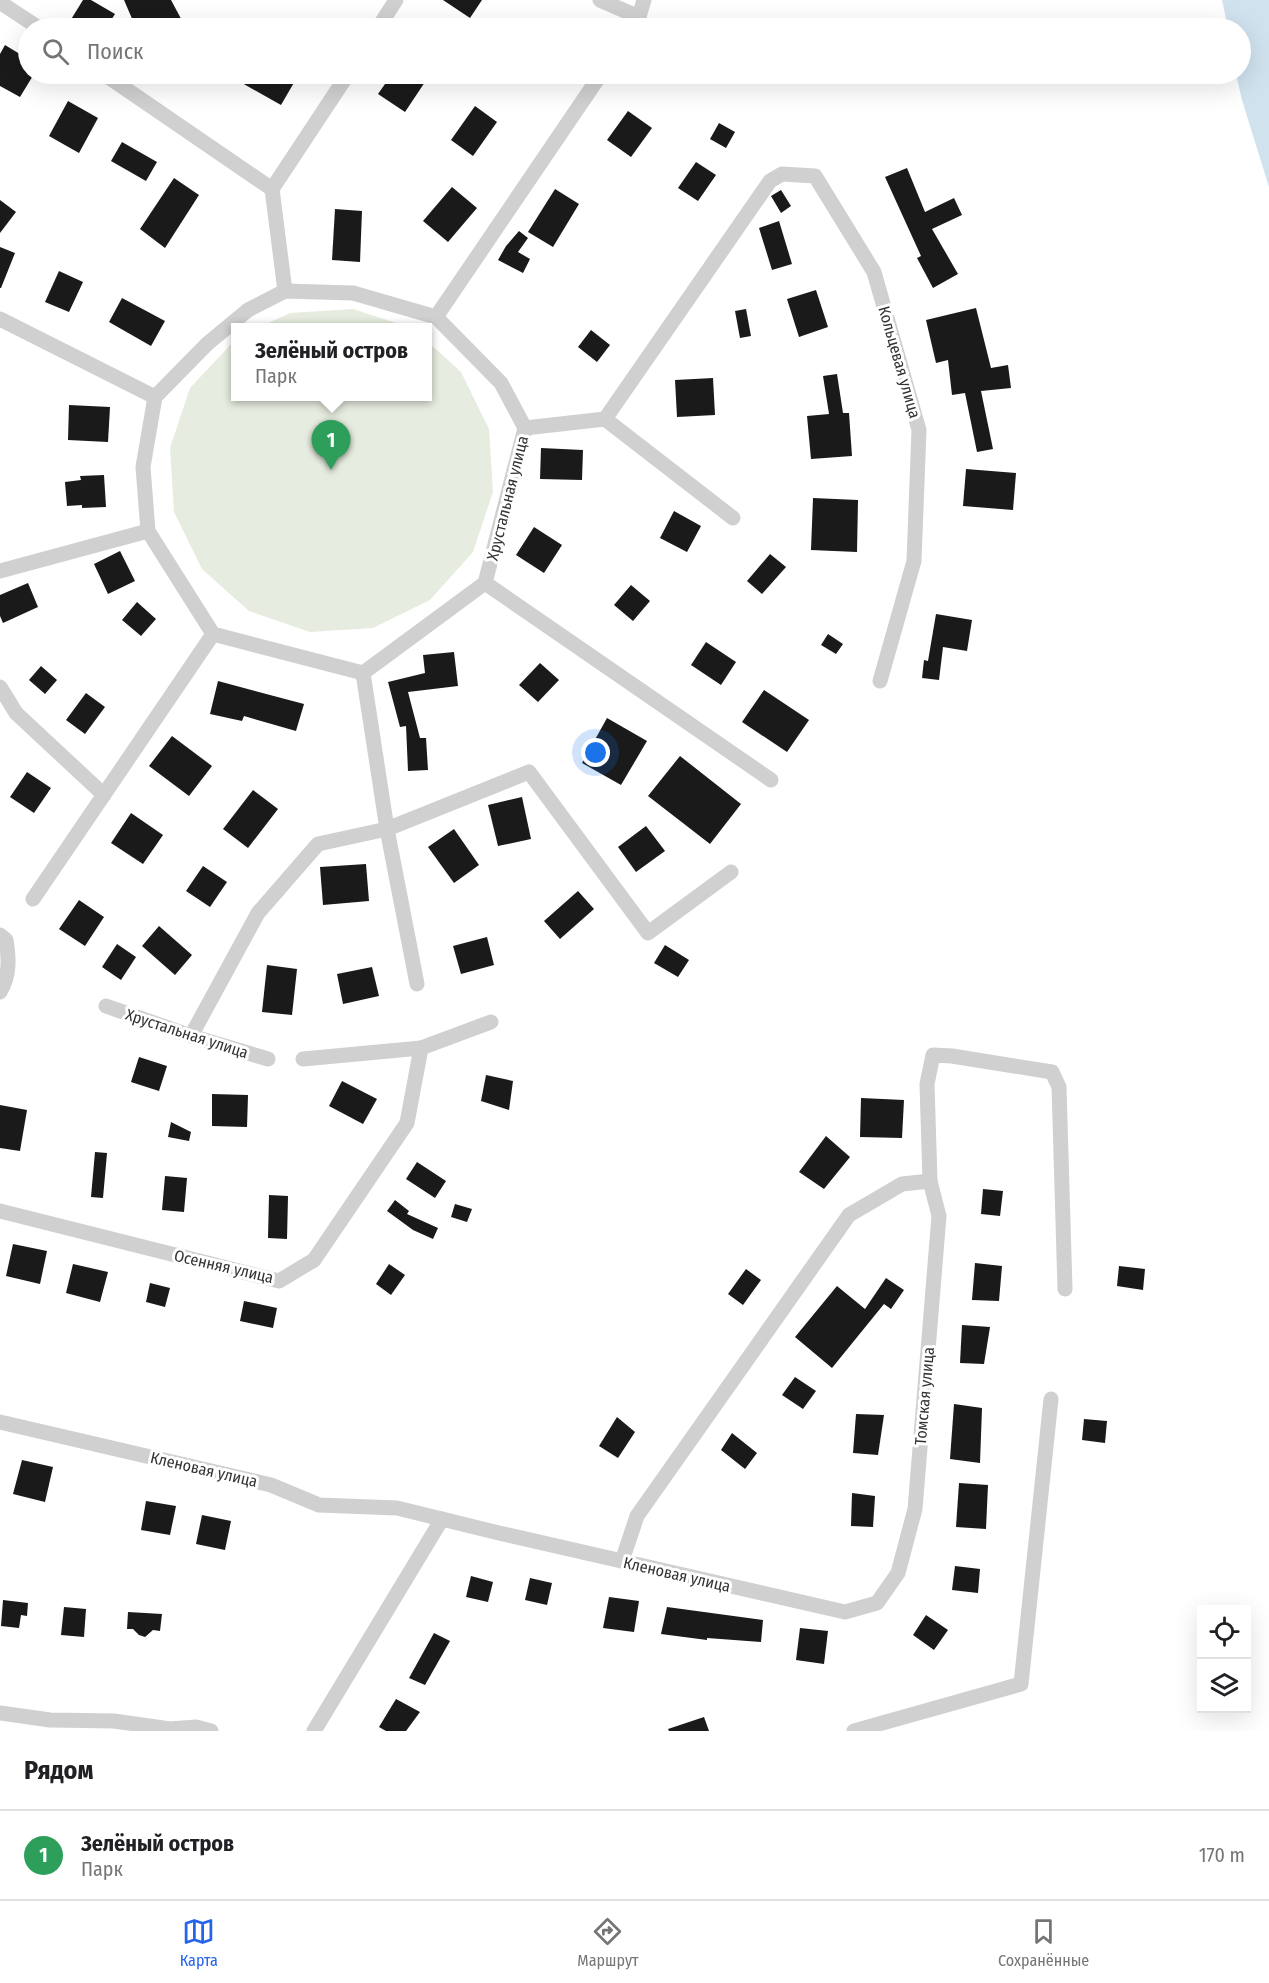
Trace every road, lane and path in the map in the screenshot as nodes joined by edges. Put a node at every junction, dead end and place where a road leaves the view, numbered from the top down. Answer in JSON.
{"nodes":[{"id":1,"x":396,"y":0,"type":"edge"},
{"id":2,"x":600,"y":0,"type":"edge"},
{"id":3,"x":644,"y":0,"type":"edge"},
{"id":4,"x":6,"y":5,"type":"edge"},
{"id":5,"x":25,"y":18,"type":"edge"},
{"id":6,"x":384,"y":18,"type":"edge"},
{"id":7,"x":627,"y":18,"type":"edge"},
{"id":8,"x":637,"y":18,"type":"edge"},
{"id":9,"x":119,"y":84,"type":"edge"},
{"id":10,"x":341,"y":84,"type":"edge"},
{"id":11,"x":594,"y":84,"type":"edge"},
{"id":12,"x":272,"y":189,"type":"junction"},
{"id":13,"x":285,"y":291,"type":"junction"},
{"id":14,"x":436,"y":317,"type":"junction"},
{"id":15,"x":0,"y":319,"type":"edge"},
{"id":16,"x":232,"y":323,"type":"edge"},
{"id":17,"x":231,"y":324,"type":"edge"},
{"id":18,"x":155,"y":397,"type":"junction"},
{"id":19,"x":605,"y":419,"type":"junction"},
{"id":20,"x":525,"y":429,"type":"junction"},
{"id":21,"x":733,"y":518,"type":"dead end"},
{"id":22,"x":148,"y":531,"type":"junction"},
{"id":23,"x":0,"y":571,"type":"edge"},
{"id":24,"x":485,"y":584,"type":"junction"},
{"id":25,"x":213,"y":634,"type":"junction"},
{"id":26,"x":363,"y":673,"type":"junction"},
{"id":27,"x":880,"y":681,"type":"dead end"},
{"id":28,"x":0,"y":687,"type":"edge"},
{"id":29,"x":771,"y":780,"type":"dead end"},
{"id":30,"x":104,"y":795,"type":"junction"},
{"id":31,"x":387,"y":829,"type":"junction"},
{"id":32,"x":731,"y":872,"type":"dead end"},
{"id":33,"x":33,"y":899,"type":"dead end"},
{"id":34,"x":0,"y":935,"type":"edge"},
{"id":35,"x":417,"y":984,"type":"dead end"},
{"id":36,"x":2,"y":989,"type":"edge"},
{"id":37,"x":106,"y":1006,"type":"dead end"},
{"id":38,"x":490,"y":1022,"type":"dead end"},
{"id":39,"x":191,"y":1036,"type":"junction"},
{"id":40,"x":421,"y":1047,"type":"junction"},
{"id":41,"x":268,"y":1059,"type":"dead end"},
{"id":42,"x":303,"y":1059,"type":"dead end"},
{"id":43,"x":930,"y":1181,"type":"junction"},
{"id":44,"x":0,"y":1211,"type":"edge"},
{"id":45,"x":1065,"y":1288,"type":"dead end"},
{"id":46,"x":1052,"y":1399,"type":"dead end"},
{"id":47,"x":0,"y":1422,"type":"edge"},
{"id":48,"x":442,"y":1519,"type":"junction"},
{"id":49,"x":622,"y":1561,"type":"junction"},
{"id":50,"x":898,"y":1573,"type":"joint"},
{"id":51,"x":0,"y":1713,"type":"edge"},
{"id":52,"x":211,"y":1731,"type":"edge"},
{"id":53,"x":314,"y":1731,"type":"edge"},
{"id":54,"x":854,"y":1731,"type":"edge"}],
"edges":[{"from":1,"to":6,"type":"street"},
{"from":2,"to":7,"type":"street"},
{"from":3,"to":8,"type":"street"},
{"from":4,"to":5,"type":"street"},
{"from":9,"to":12,"type":"street"},
{"from":10,"to":12,"type":"street"},
{"from":11,"to":14,"type":"street"},
{"from":12,"to":13,"type":"street"},
{"from":13,"to":14,"type":"street","name":"Хрустальная улица"},
{"from":13,"to":16,"type":"street","name":"Хрустальная улица"},
{"from":14,"to":20,"type":"street","name":"Хрустальная улица"},
{"from":15,"to":18,"type":"street"},
{"from":17,"to":18,"type":"street","name":"Хрустальная улица"},
{"from":18,"to":22,"type":"street"},
{"from":19,"to":20,"type":"street"},
{"from":19,"to":21,"type":"street"},
{"from":19,"to":27,"type":"street","name":"Кольцевая улица"},
{"from":20,"to":24,"type":"street","name":"Хрустальная улица"},
{"from":22,"to":23,"type":"street"},
{"from":22,"to":25,"type":"street"},
{"from":24,"to":26,"type":"street","name":"Хрустальная улица"},
{"from":24,"to":29,"type":"street"},
{"from":25,"to":26,"type":"street"},
{"from":25,"to":30,"type":"street"},
{"from":26,"to":31,"type":"street"},
{"from":28,"to":30,"type":"street"},
{"from":30,"to":33,"type":"street"},
{"from":31,"to":32,"type":"street"},
{"from":31,"to":35,"type":"street"},
{"from":31,"to":39,"type":"street"},
{"from":34,"to":36,"type":"street"},
{"from":37,"to":39,"type":"street","name":"Хрустальная улица"},
{"from":38,"to":40,"type":"street"},
{"from":39,"to":41,"type":"street","name":"Хрустальная улица"},
{"from":40,"to":42,"type":"street"},
{"from":40,"to":44,"type":"street","name":"Осенняя улица"},
{"from":43,"to":45,"type":"street","name":"Томская улица"},
{"from":43,"to":49,"type":"street"},
{"from":43,"to":50,"type":"street","name":"Томская улица"},
{"from":46,"to":54,"type":"street"},
{"from":47,"to":48,"type":"street","name":"Кленовая улица"},
{"from":48,"to":49,"type":"street","name":"Кленовая улица"},
{"from":48,"to":53,"type":"street"},
{"from":49,"to":50,"type":"street","name":"Кленовая улица"},
{"from":51,"to":52,"type":"street"}]}
